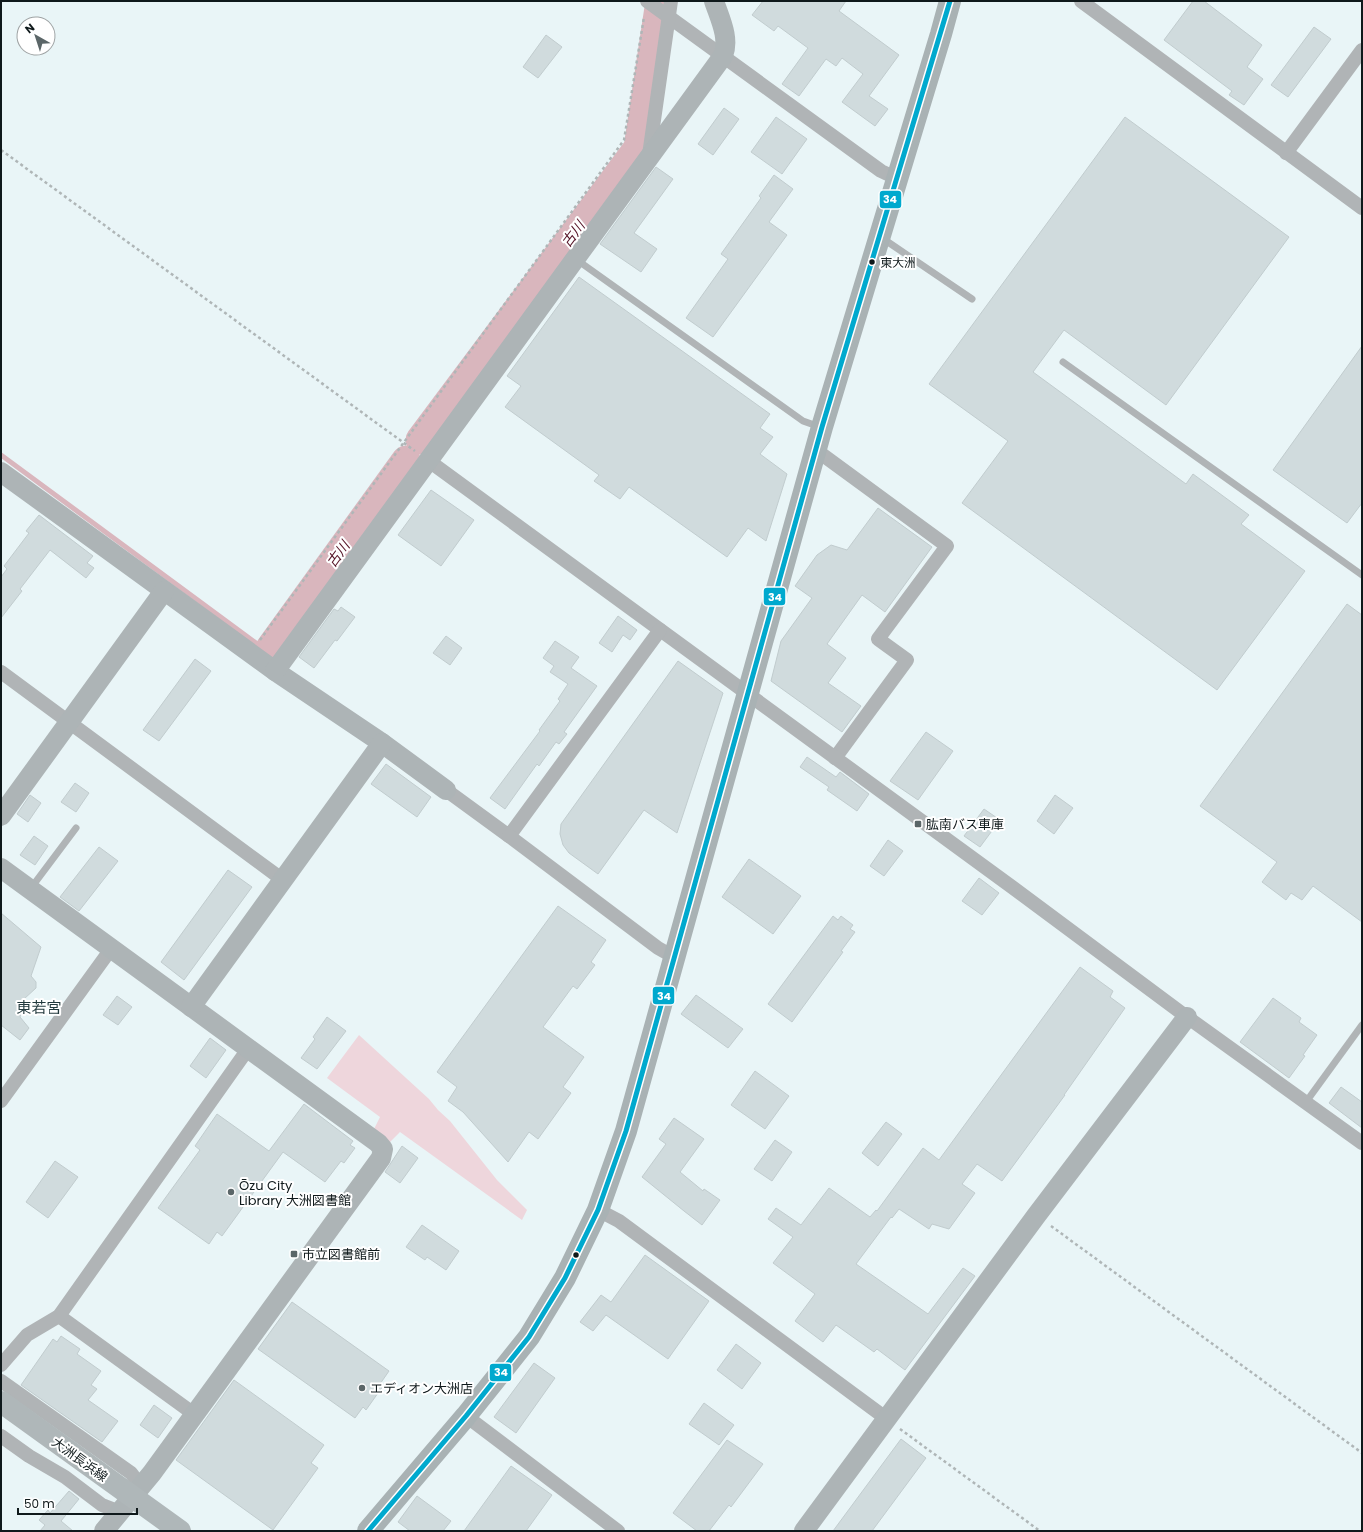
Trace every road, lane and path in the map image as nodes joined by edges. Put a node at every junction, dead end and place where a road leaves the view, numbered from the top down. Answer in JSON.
{"nodes":[{"id":1,"x":647,"y":1,"type":"edge"},
{"id":2,"x":671,"y":1,"type":"edge"},
{"id":3,"x":714,"y":1,"type":"edge"},
{"id":4,"x":950,"y":1,"type":"edge"},
{"id":5,"x":1081,"y":1,"type":"edge"},
{"id":6,"x":644,"y":16,"type":"dead end"},
{"id":7,"x":668,"y":16,"type":"junction"},
{"id":8,"x":1362,"y":50,"type":"edge"},
{"id":9,"x":723,"y":56,"type":"junction"},
{"id":10,"x":1,"y":150,"type":"edge"},
{"id":11,"x":1286,"y":152,"type":"junction"},
{"id":12,"x":648,"y":159,"type":"junction"},
{"id":13,"x":896,"y":178,"type":"junction"},
{"id":14,"x":1362,"y":208,"type":"edge"},
{"id":15,"x":880,"y":237,"type":"junction"},
{"id":16,"x":575,"y":259,"type":"junction"},
{"id":17,"x":972,"y":299,"type":"dead end"},
{"id":18,"x":1063,"y":362,"type":"dead end"},
{"id":19,"x":822,"y":427,"type":"junction"},
{"id":20,"x":404,"y":442,"type":"junction"},
{"id":21,"x":816,"y":450,"type":"junction"},
{"id":22,"x":429,"y":461,"type":"junction"},
{"id":23,"x":1,"y":472,"type":"edge"},
{"id":24,"x":1362,"y":575,"type":"edge"},
{"id":25,"x":164,"y":592,"type":"junction"},
{"id":26,"x":660,"y":630,"type":"junction"},
{"id":27,"x":264,"y":636,"type":"dead end"},
{"id":28,"x":275,"y":671,"type":"junction"},
{"id":29,"x":1,"y":672,"type":"edge"},
{"id":30,"x":748,"y":694,"type":"junction"},
{"id":31,"x":69,"y":723,"type":"junction"},
{"id":32,"x":382,"y":743,"type":"junction"},
{"id":33,"x":835,"y":758,"type":"junction"},
{"id":34,"x":446,"y":790,"type":"joint"},
{"id":35,"x":1,"y":816,"type":"edge"},
{"id":36,"x":76,"y":828,"type":"dead end"},
{"id":37,"x":509,"y":836,"type":"junction"},
{"id":38,"x":1,"y":868,"type":"edge"},
{"id":39,"x":283,"y":880,"type":"junction"},
{"id":40,"x":30,"y":889,"type":"junction"},
{"id":41,"x":112,"y":949,"type":"junction"},
{"id":42,"x":674,"y":957,"type":"junction"},
{"id":43,"x":191,"y":1007,"type":"junction"},
{"id":44,"x":1187,"y":1017,"type":"junction"},
{"id":45,"x":1362,"y":1025,"type":"edge"},
{"id":46,"x":248,"y":1049,"type":"junction"},
{"id":47,"x":1,"y":1101,"type":"edge"},
{"id":48,"x":1306,"y":1102,"type":"junction"},
{"id":49,"x":1362,"y":1143,"type":"edge"},
{"id":50,"x":598,"y":1210,"type":"junction"},
{"id":51,"x":1036,"y":1216,"type":"junction"},
{"id":52,"x":58,"y":1316,"type":"junction"},
{"id":53,"x":1,"y":1365,"type":"edge"},
{"id":54,"x":1,"y":1381,"type":"edge"},
{"id":55,"x":1,"y":1402,"type":"edge"},
{"id":56,"x":194,"y":1414,"type":"junction"},
{"id":57,"x":466,"y":1416,"type":"junction"},
{"id":58,"x":887,"y":1419,"type":"junction"},
{"id":59,"x":1,"y":1436,"type":"edge"},
{"id":60,"x":1362,"y":1453,"type":"edge"},
{"id":61,"x":131,"y":1498,"type":"junction"},
{"id":62,"x":104,"y":1531,"type":"edge"},
{"id":63,"x":180,"y":1531,"type":"edge"},
{"id":64,"x":368,"y":1531,"type":"edge"},
{"id":65,"x":618,"y":1531,"type":"edge"},
{"id":66,"x":804,"y":1531,"type":"edge"},
{"id":67,"x":1040,"y":1531,"type":"edge"}],
"edges":[{"from":1,"to":7,"type":"street"},
{"from":2,"to":7,"type":"street"},
{"from":3,"to":9,"type":"street"},
{"from":4,"to":13,"type":"highway"},
{"from":5,"to":11,"type":"street"},
{"from":6,"to":20,"type":"path"},
{"from":7,"to":9,"type":"street"},
{"from":7,"to":12,"type":"street"},
{"from":8,"to":11,"type":"street"},
{"from":9,"to":12,"type":"street"},
{"from":9,"to":13,"type":"street"},
{"from":10,"to":20,"type":"path"},
{"from":11,"to":14,"type":"street"},
{"from":12,"to":16,"type":"street"},
{"from":13,"to":15,"type":"highway"},
{"from":15,"to":17,"type":"lane"},
{"from":15,"to":19,"type":"highway"},
{"from":16,"to":19,"type":"lane"},
{"from":16,"to":22,"type":"street"},
{"from":18,"to":24,"type":"lane"},
{"from":19,"to":21,"type":"highway"},
{"from":20,"to":22,"type":"path"},
{"from":20,"to":27,"type":"path"},
{"from":21,"to":30,"type":"highway"},
{"from":21,"to":33,"type":"street"},
{"from":22,"to":26,"type":"street"},
{"from":22,"to":28,"type":"street"},
{"from":23,"to":25,"type":"street"},
{"from":25,"to":28,"type":"street"},
{"from":25,"to":31,"type":"street"},
{"from":26,"to":30,"type":"street"},
{"from":26,"to":37,"type":"street"},
{"from":28,"to":32,"type":"street"},
{"from":29,"to":31,"type":"street"},
{"from":30,"to":33,"type":"street"},
{"from":30,"to":42,"type":"highway"},
{"from":31,"to":35,"type":"street"},
{"from":31,"to":39,"type":"street"},
{"from":32,"to":34,"type":"street"},
{"from":32,"to":39,"type":"street"},
{"from":33,"to":44,"type":"street"},
{"from":34,"to":37,"type":"street"},
{"from":36,"to":40,"type":"lane"},
{"from":37,"to":42,"type":"street"},
{"from":38,"to":40,"type":"street"},
{"from":39,"to":43,"type":"street"},
{"from":40,"to":41,"type":"street"},
{"from":41,"to":43,"type":"street"},
{"from":41,"to":47,"type":"street"},
{"from":42,"to":50,"type":"highway"},
{"from":43,"to":46,"type":"street"},
{"from":44,"to":48,"type":"street"},
{"from":44,"to":51,"type":"street"},
{"from":45,"to":48,"type":"lane"},
{"from":46,"to":52,"type":"street"},
{"from":46,"to":56,"type":"street"},
{"from":48,"to":49,"type":"street"},
{"from":50,"to":57,"type":"highway"},
{"from":50,"to":58,"type":"street"},
{"from":51,"to":58,"type":"street"},
{"from":51,"to":60,"type":"path"},
{"from":52,"to":53,"type":"street"},
{"from":52,"to":56,"type":"street"},
{"from":54,"to":61,"type":"street"},
{"from":55,"to":61,"type":"main road","name":"大洲長浜線"},
{"from":56,"to":61,"type":"street"},
{"from":57,"to":64,"type":"highway"},
{"from":57,"to":65,"type":"street"},
{"from":58,"to":66,"type":"street"},
{"from":58,"to":67,"type":"path"},
{"from":59,"to":61,"type":"street"},
{"from":61,"to":62,"type":"street"},
{"from":61,"to":63,"type":"main road","name":"大洲長浜線"}]}
